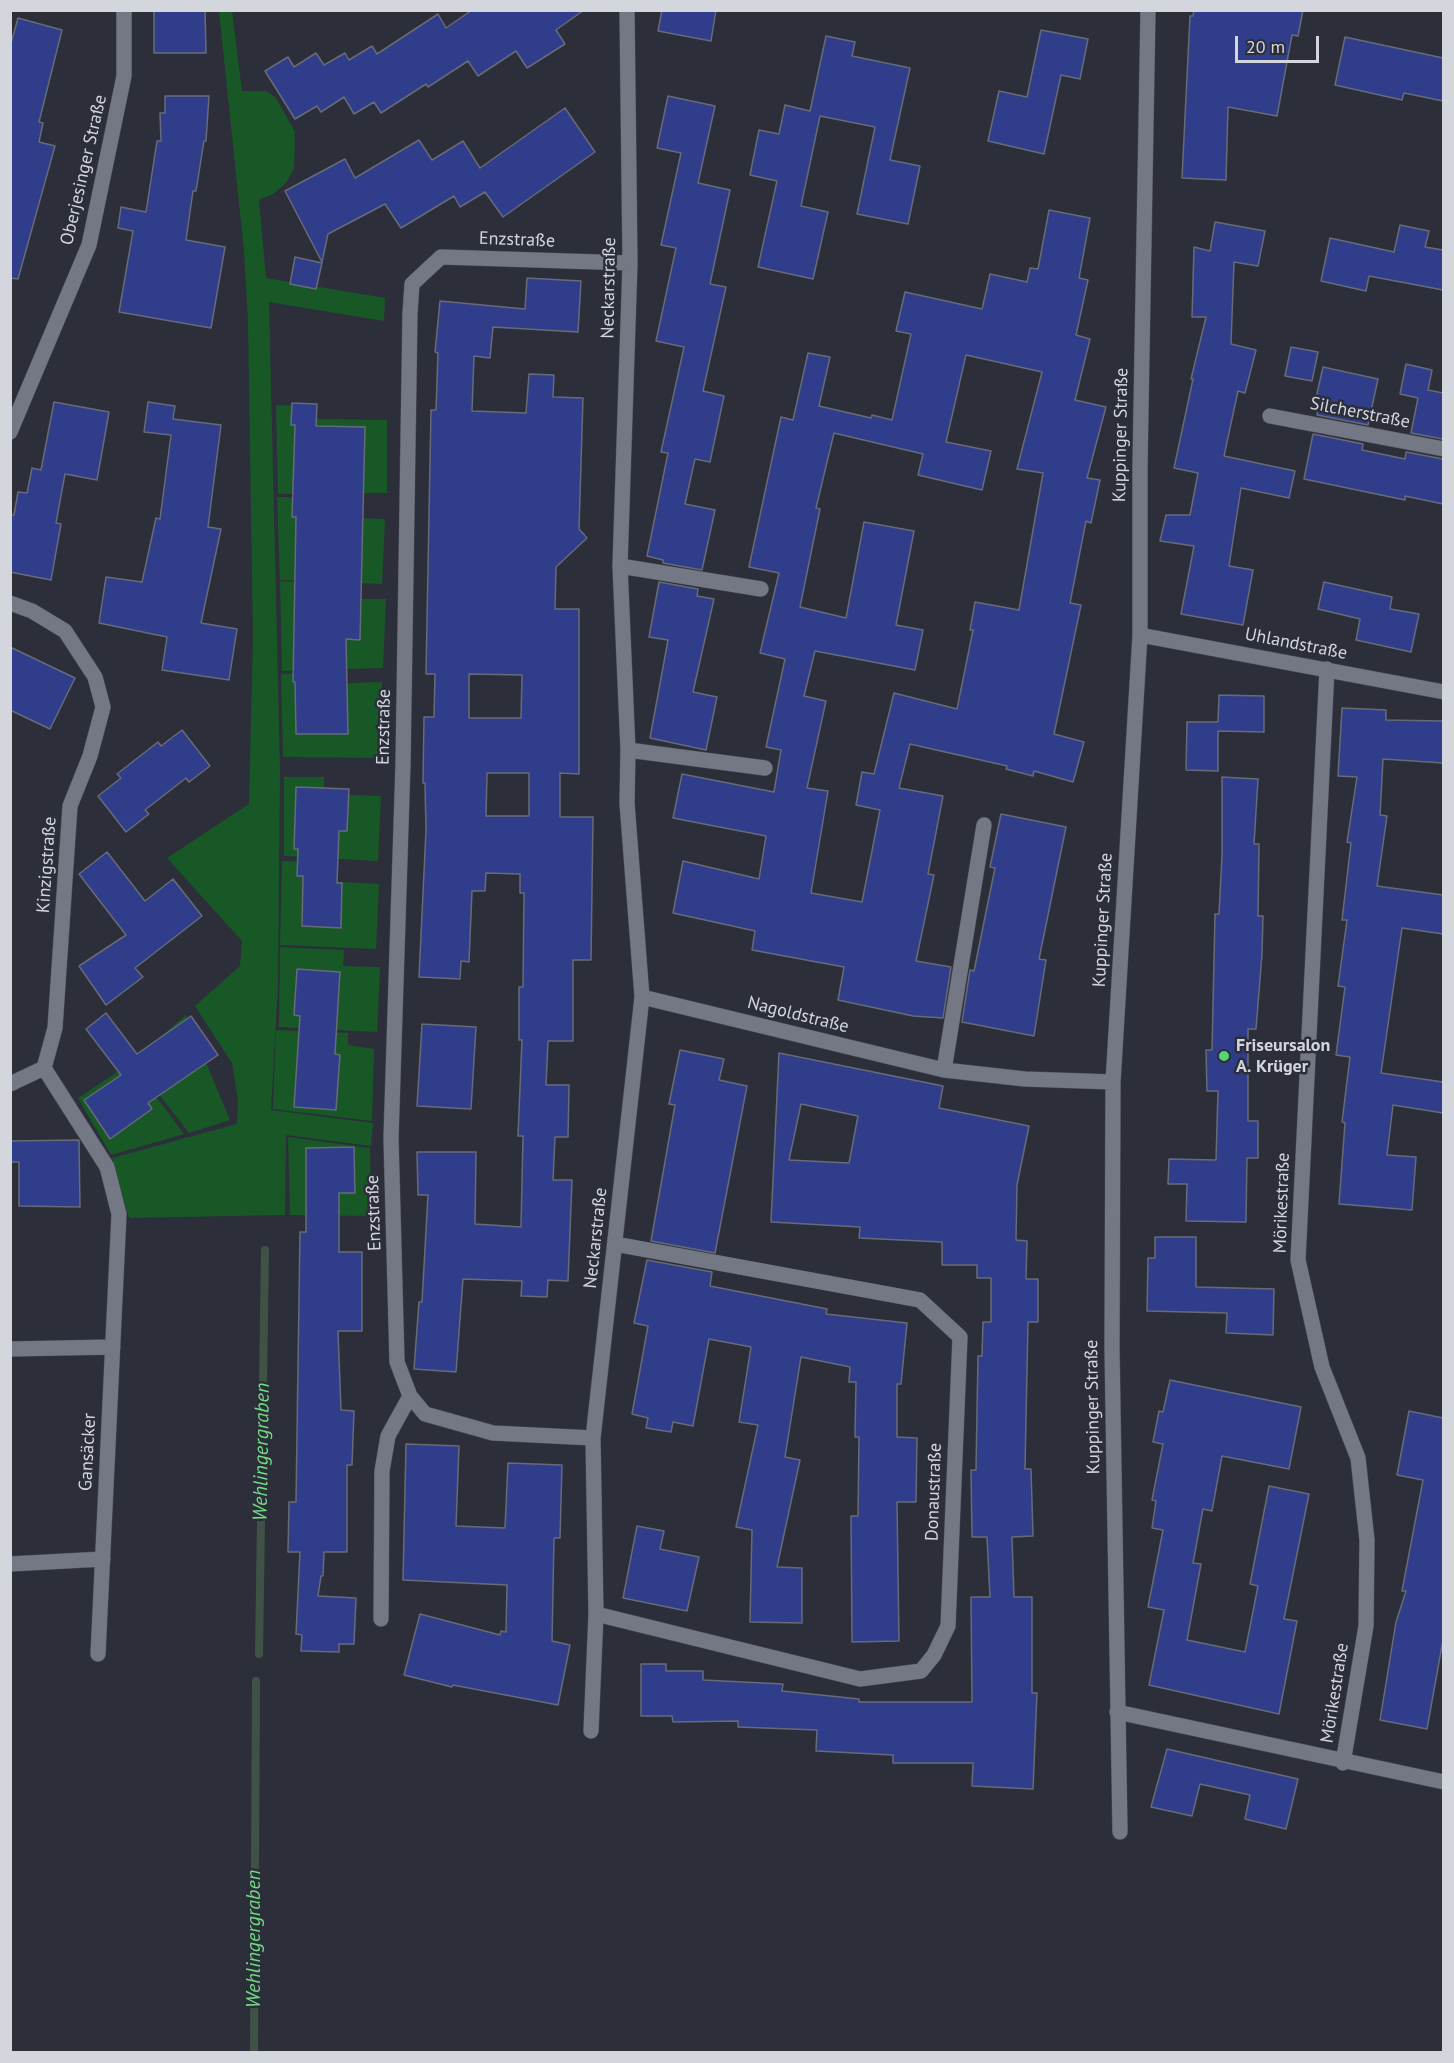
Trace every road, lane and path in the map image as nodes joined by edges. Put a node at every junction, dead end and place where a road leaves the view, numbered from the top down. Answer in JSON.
{"nodes":[{"id":1,"x":124,"y":10,"type":"edge"},
{"id":2,"x":627,"y":10,"type":"edge"},
{"id":3,"x":1148,"y":10,"type":"edge"},
{"id":4,"x":630,"y":263,"type":"junction"},
{"id":5,"x":1270,"y":416,"type":"dead end"},
{"id":6,"x":10,"y":432,"type":"edge"},
{"id":7,"x":1443,"y":449,"type":"edge"},
{"id":8,"x":620,"y":566,"type":"junction"},
{"id":9,"x":761,"y":589,"type":"dead end"},
{"id":10,"x":10,"y":603,"type":"edge"},
{"id":11,"x":1140,"y":634,"type":"junction"},
{"id":12,"x":1327,"y":669,"type":"junction"},
{"id":13,"x":1443,"y":692,"type":"edge"},
{"id":14,"x":628,"y":750,"type":"junction"},
{"id":15,"x":765,"y":768,"type":"dead end"},
{"id":16,"x":984,"y":825,"type":"dead end"},
{"id":17,"x":642,"y":997,"type":"junction"},
{"id":18,"x":44,"y":1068,"type":"junction"},
{"id":19,"x":944,"y":1070,"type":"junction"},
{"id":20,"x":1113,"y":1082,"type":"junction"},
{"id":21,"x":10,"y":1084,"type":"edge"},
{"id":22,"x":615,"y":1244,"type":"junction"},
{"id":23,"x":113,"y":1347,"type":"junction"},
{"id":24,"x":10,"y":1349,"type":"edge"},
{"id":25,"x":410,"y":1396,"type":"junction"},
{"id":26,"x":593,"y":1438,"type":"junction"},
{"id":27,"x":103,"y":1558,"type":"junction"},
{"id":28,"x":10,"y":1564,"type":"edge"},
{"id":29,"x":596,"y":1614,"type":"junction"},
{"id":30,"x":381,"y":1619,"type":"dead end"},
{"id":31,"x":98,"y":1654,"type":"dead end"},
{"id":32,"x":1117,"y":1712,"type":"junction"},
{"id":33,"x":591,"y":1731,"type":"dead end"},
{"id":34,"x":1343,"y":1763,"type":"junction"},
{"id":35,"x":1443,"y":1782,"type":"edge"},
{"id":36,"x":1120,"y":1832,"type":"dead end"}],
"edges":[{"from":1,"to":6,"type":"street","name":"Oberjesinger Straße"},
{"from":2,"to":4,"type":"street","name":"Neckarstraße"},
{"from":3,"to":11,"type":"street","name":"Kuppinger Straße"},
{"from":4,"to":8,"type":"street","name":"Neckarstraße"},
{"from":4,"to":25,"type":"street","name":"Enzstraße"},
{"from":5,"to":7,"type":"street","name":"Silcherstraße"},
{"from":8,"to":9,"type":"street"},
{"from":8,"to":14,"type":"street","name":"Neckarstraße"},
{"from":10,"to":18,"type":"street","name":"Kinzigstraße"},
{"from":11,"to":12,"type":"street","name":"Uhlandstraße"},
{"from":11,"to":20,"type":"street","name":"Kuppinger Straße"},
{"from":12,"to":13,"type":"street","name":"Uhlandstraße"},
{"from":12,"to":34,"type":"street","name":"Mörikestraße"},
{"from":14,"to":15,"type":"street"},
{"from":14,"to":17,"type":"street","name":"Neckarstraße"},
{"from":16,"to":19,"type":"street"},
{"from":17,"to":19,"type":"street","name":"Nagoldstraße"},
{"from":17,"to":22,"type":"street","name":"Neckarstraße"},
{"from":18,"to":21,"type":"street"},
{"from":18,"to":23,"type":"street","name":"Gansäcker"},
{"from":19,"to":20,"type":"street","name":"Nagoldstraße"},
{"from":20,"to":32,"type":"street","name":"Kuppinger Straße"},
{"from":22,"to":26,"type":"street","name":"Neckarstraße"},
{"from":22,"to":29,"type":"street","name":"Donaustraße"},
{"from":23,"to":24,"type":"street"},
{"from":23,"to":27,"type":"street","name":"Gansäcker"},
{"from":25,"to":26,"type":"street","name":"Enzstraße"},
{"from":25,"to":30,"type":"street"},
{"from":26,"to":29,"type":"street","name":"Neckarstraße"},
{"from":27,"to":28,"type":"street"},
{"from":27,"to":31,"type":"street","name":"Gansäcker"},
{"from":29,"to":33,"type":"street","name":"Neckarstraße"},
{"from":32,"to":34,"type":"street"},
{"from":32,"to":36,"type":"street","name":"Kuppinger Straße"},
{"from":34,"to":35,"type":"street"}]}
